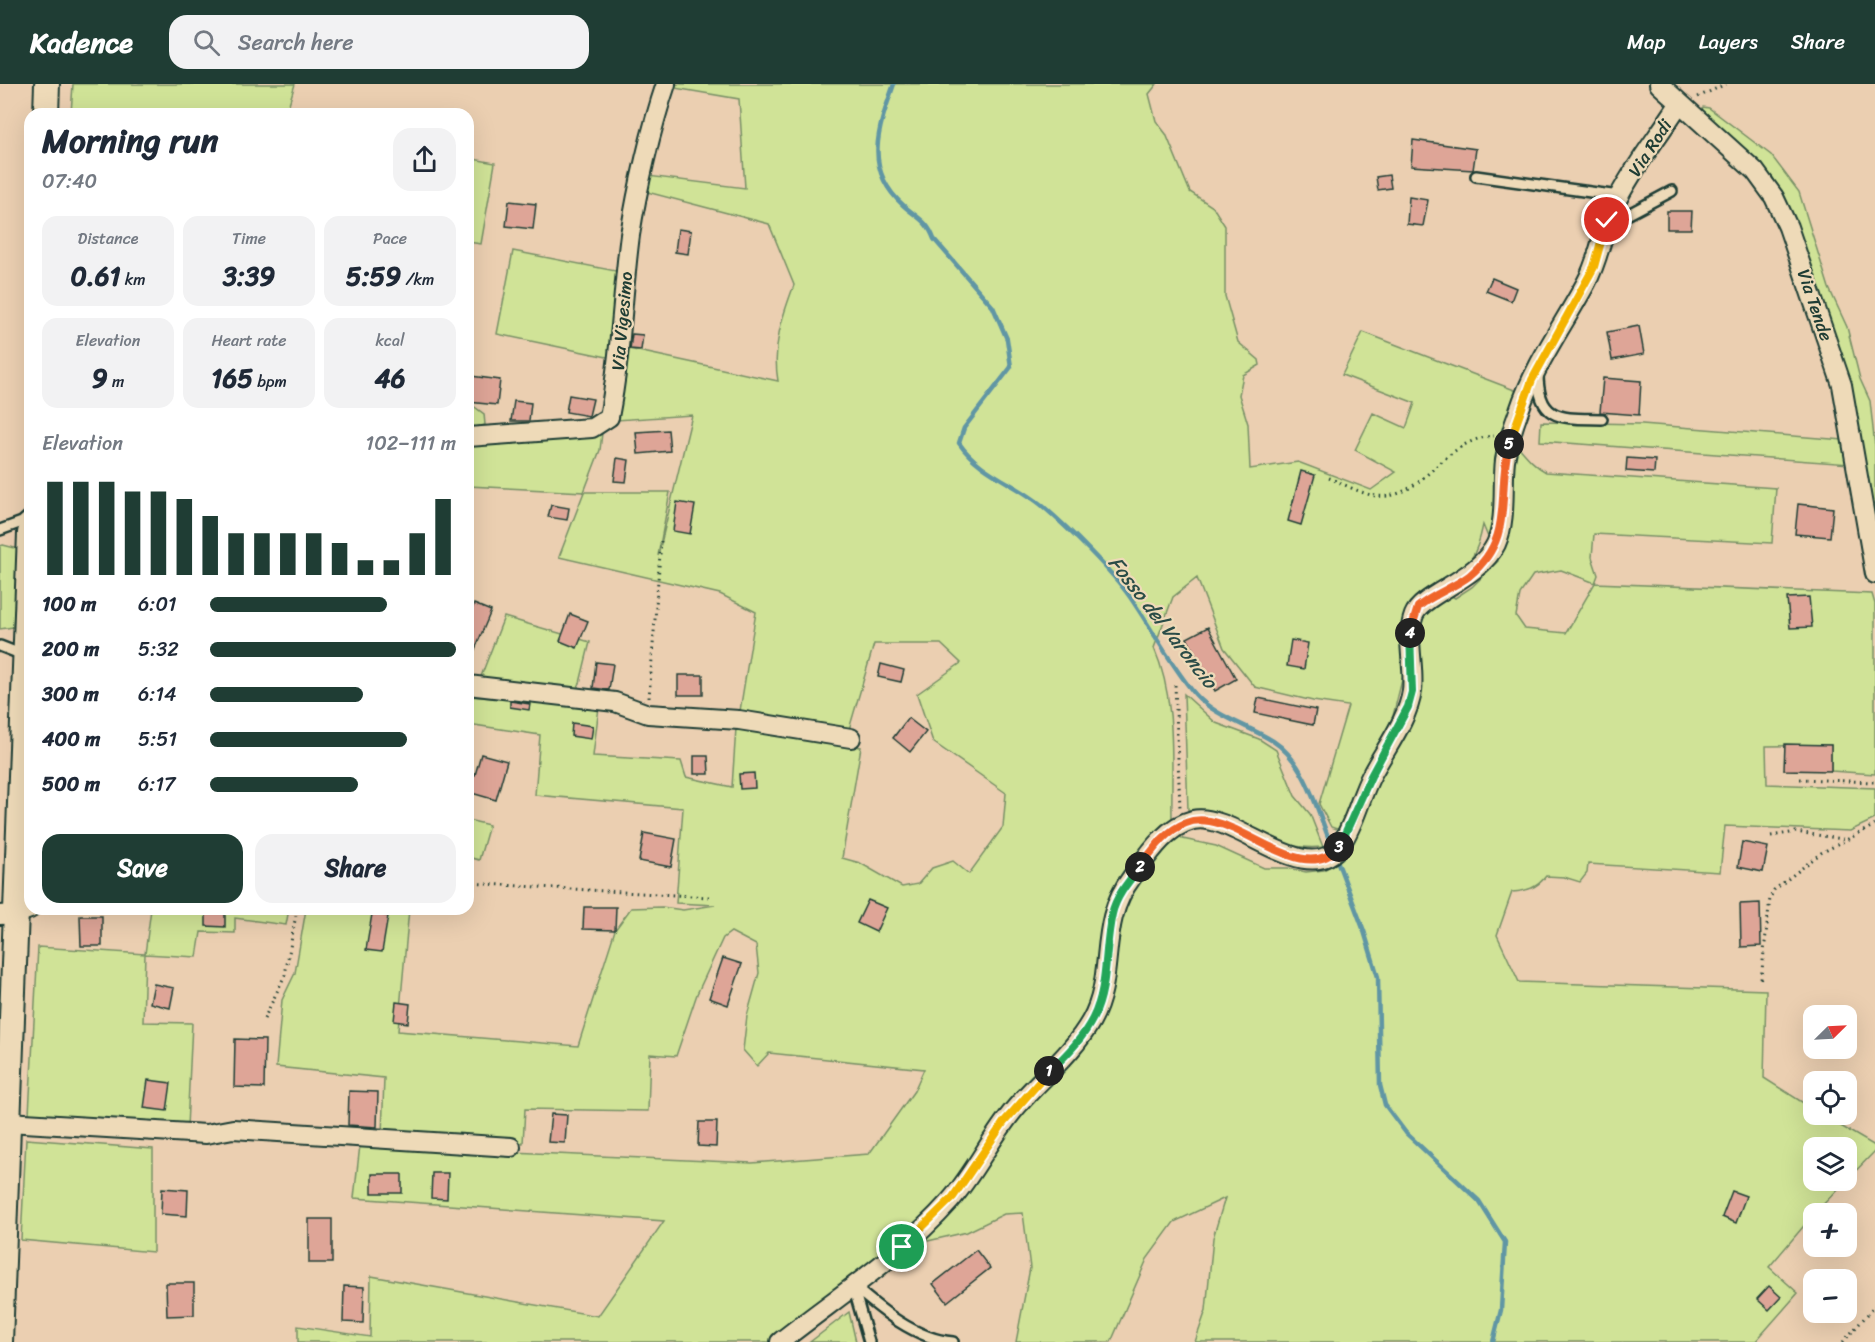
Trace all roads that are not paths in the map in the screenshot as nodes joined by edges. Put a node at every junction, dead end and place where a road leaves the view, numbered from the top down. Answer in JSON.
{"nodes":[{"id":1,"x":47,"y":84,"type":"edge"},
{"id":2,"x":666,"y":84,"type":"edge"},
{"id":3,"x":1659,"y":84,"type":"edge"},
{"id":4,"x":1679,"y":104,"type":"junction"},
{"id":5,"x":46,"y":108,"type":"edge"},
{"id":6,"x":1476,"y":176,"type":"dead end"},
{"id":7,"x":1672,"y":191,"type":"dead end"},
{"id":8,"x":1619,"y":196,"type":"junction"},
{"id":9,"x":1606,"y":227,"type":"junction"},
{"id":10,"x":1539,"y":366,"type":"junction"},
{"id":11,"x":1602,"y":419,"type":"dead end"},
{"id":12,"x":474,"y":437,"type":"edge"},
{"id":13,"x":24,"y":520,"type":"edge"},
{"id":14,"x":0,"y":530,"type":"edge"},
{"id":15,"x":1875,"y":574,"type":"edge"},
{"id":16,"x":0,"y":646,"type":"edge"},
{"id":17,"x":24,"y":655,"type":"edge"},
{"id":18,"x":474,"y":686,"type":"edge"},
{"id":19,"x":24,"y":703,"type":"edge"},
{"id":20,"x":851,"y":738,"type":"dead end"},
{"id":21,"x":15,"y":913,"type":"edge"},
{"id":22,"x":8,"y":1122,"type":"junction"},
{"id":23,"x":512,"y":1147,"type":"dead end"},
{"id":24,"x":853,"y":1287,"type":"junction"},
{"id":25,"x":0,"y":1342,"type":"edge"},
{"id":26,"x":780,"y":1342,"type":"edge"},
{"id":27,"x":869,"y":1342,"type":"edge"},
{"id":28,"x":953,"y":1342,"type":"edge"}],
"edges":[{"from":1,"to":5,"type":"street"},
{"from":2,"to":12,"type":"street","name":"Via Vigesimo"},
{"from":3,"to":4,"type":"street","name":"Via Tende"},
{"from":4,"to":8,"type":"street","name":"Via Rodi"},
{"from":4,"to":15,"type":"street","name":"Via Tende"},
{"from":6,"to":8,"type":"lane"},
{"from":7,"to":9,"type":"lane"},
{"from":8,"to":9,"type":"street","name":"Via Rodi"},
{"from":9,"to":10,"type":"street","name":"Via Rodi"},
{"from":10,"to":11,"type":"lane"},
{"from":10,"to":24,"type":"street","name":"Via Rodi"},
{"from":13,"to":14,"type":"lane"},
{"from":16,"to":17,"type":"lane"},
{"from":18,"to":20,"type":"street"},
{"from":19,"to":21,"type":"street"},
{"from":21,"to":22,"type":"street"},
{"from":22,"to":23,"type":"street"},
{"from":22,"to":25,"type":"street"},
{"from":24,"to":26,"type":"street","name":"Via Rodi"},
{"from":24,"to":27,"type":"lane"},
{"from":24,"to":28,"type":"lane"}]}
